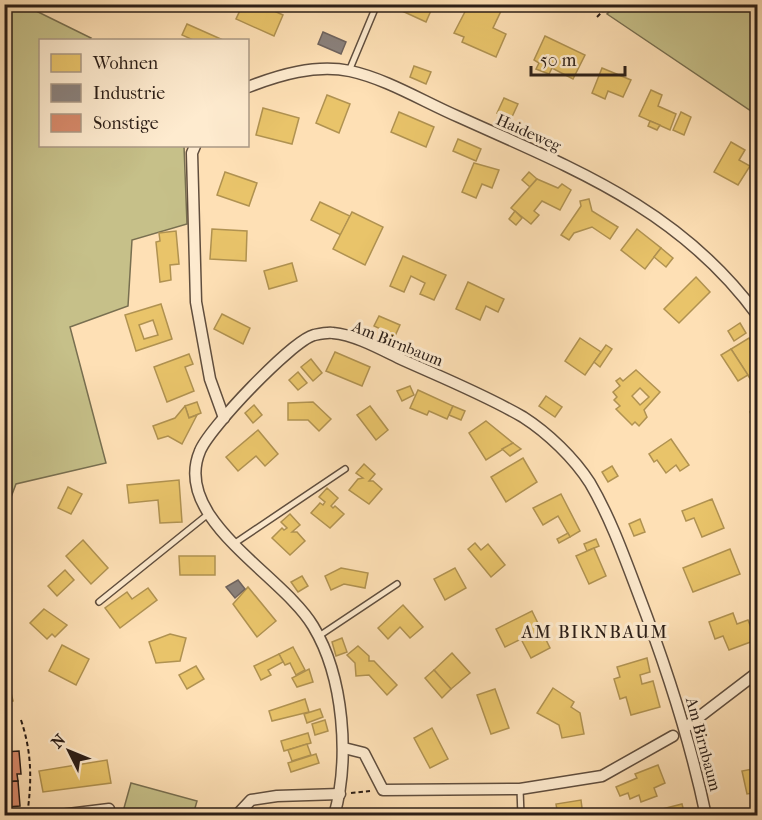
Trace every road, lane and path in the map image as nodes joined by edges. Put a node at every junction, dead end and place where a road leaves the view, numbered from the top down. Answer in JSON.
{"nodes":[{"id":1,"x":377,"y":4,"type":"edge"},
{"id":2,"x":610,"y":4,"type":"edge"},
{"id":3,"x":597,"y":17,"type":"dead end"},
{"id":4,"x":349,"y":71,"type":"junction"},
{"id":5,"x":249,"y":87,"type":"edge"},
{"id":6,"x":195,"y":147,"type":"edge"},
{"id":7,"x":758,"y":316,"type":"edge"},
{"id":8,"x":224,"y":418,"type":"junction"},
{"id":9,"x":345,"y":469,"type":"dead end"},
{"id":10,"x":207,"y":515,"type":"junction"},
{"id":11,"x":235,"y":543,"type":"junction"},
{"id":12,"x":397,"y":584,"type":"dead end"},
{"id":13,"x":99,"y":602,"type":"dead end"},
{"id":14,"x":319,"y":636,"type":"junction"},
{"id":15,"x":758,"y":672,"type":"edge"},
{"id":16,"x":21,"y":720,"type":"dead end"},
{"id":17,"x":686,"y":727,"type":"junction"},
{"id":18,"x":673,"y":736,"type":"dead end"},
{"id":19,"x":344,"y":748,"type":"junction"},
{"id":20,"x":520,"y":789,"type":"junction"},
{"id":21,"x":383,"y":790,"type":"junction"},
{"id":22,"x":340,"y":794,"type":"junction"},
{"id":23,"x":109,"y":809,"type":"dead end"},
{"id":24,"x":27,"y":816,"type":"edge"},
{"id":25,"x":52,"y":816,"type":"edge"},
{"id":26,"x":236,"y":816,"type":"edge"},
{"id":27,"x":334,"y":816,"type":"edge"},
{"id":28,"x":521,"y":816,"type":"edge"},
{"id":29,"x":706,"y":816,"type":"edge"}],
"edges":[{"from":1,"to":4,"type":"lane"},
{"from":2,"to":3,"type":"path"},
{"from":4,"to":5,"type":"street","name":"Haideweg"},
{"from":4,"to":7,"type":"street","name":"Haideweg"},
{"from":6,"to":8,"type":"street"},
{"from":8,"to":10,"type":"street","name":"Am Birnbaum"},
{"from":8,"to":17,"type":"street","name":"Am Birnbaum"},
{"from":9,"to":11,"type":"lane"},
{"from":10,"to":11,"type":"street","name":"Am Birnbaum"},
{"from":10,"to":13,"type":"lane"},
{"from":11,"to":14,"type":"street","name":"Am Birnbaum"},
{"from":12,"to":14,"type":"lane"},
{"from":14,"to":19,"type":"street","name":"Am Birnbaum"},
{"from":15,"to":17,"type":"street"},
{"from":16,"to":24,"type":"path"},
{"from":17,"to":29,"type":"street","name":"Am Birnbaum"},
{"from":18,"to":20,"type":"street"},
{"from":19,"to":21,"type":"street"},
{"from":19,"to":22,"type":"street","name":"Am Birnbaum"},
{"from":20,"to":21,"type":"street"},
{"from":20,"to":28,"type":"lane"},
{"from":21,"to":22,"type":"path"},
{"from":22,"to":26,"type":"street"},
{"from":22,"to":27,"type":"street","name":"Am Birnbaum"},
{"from":23,"to":25,"type":"street"}]}
